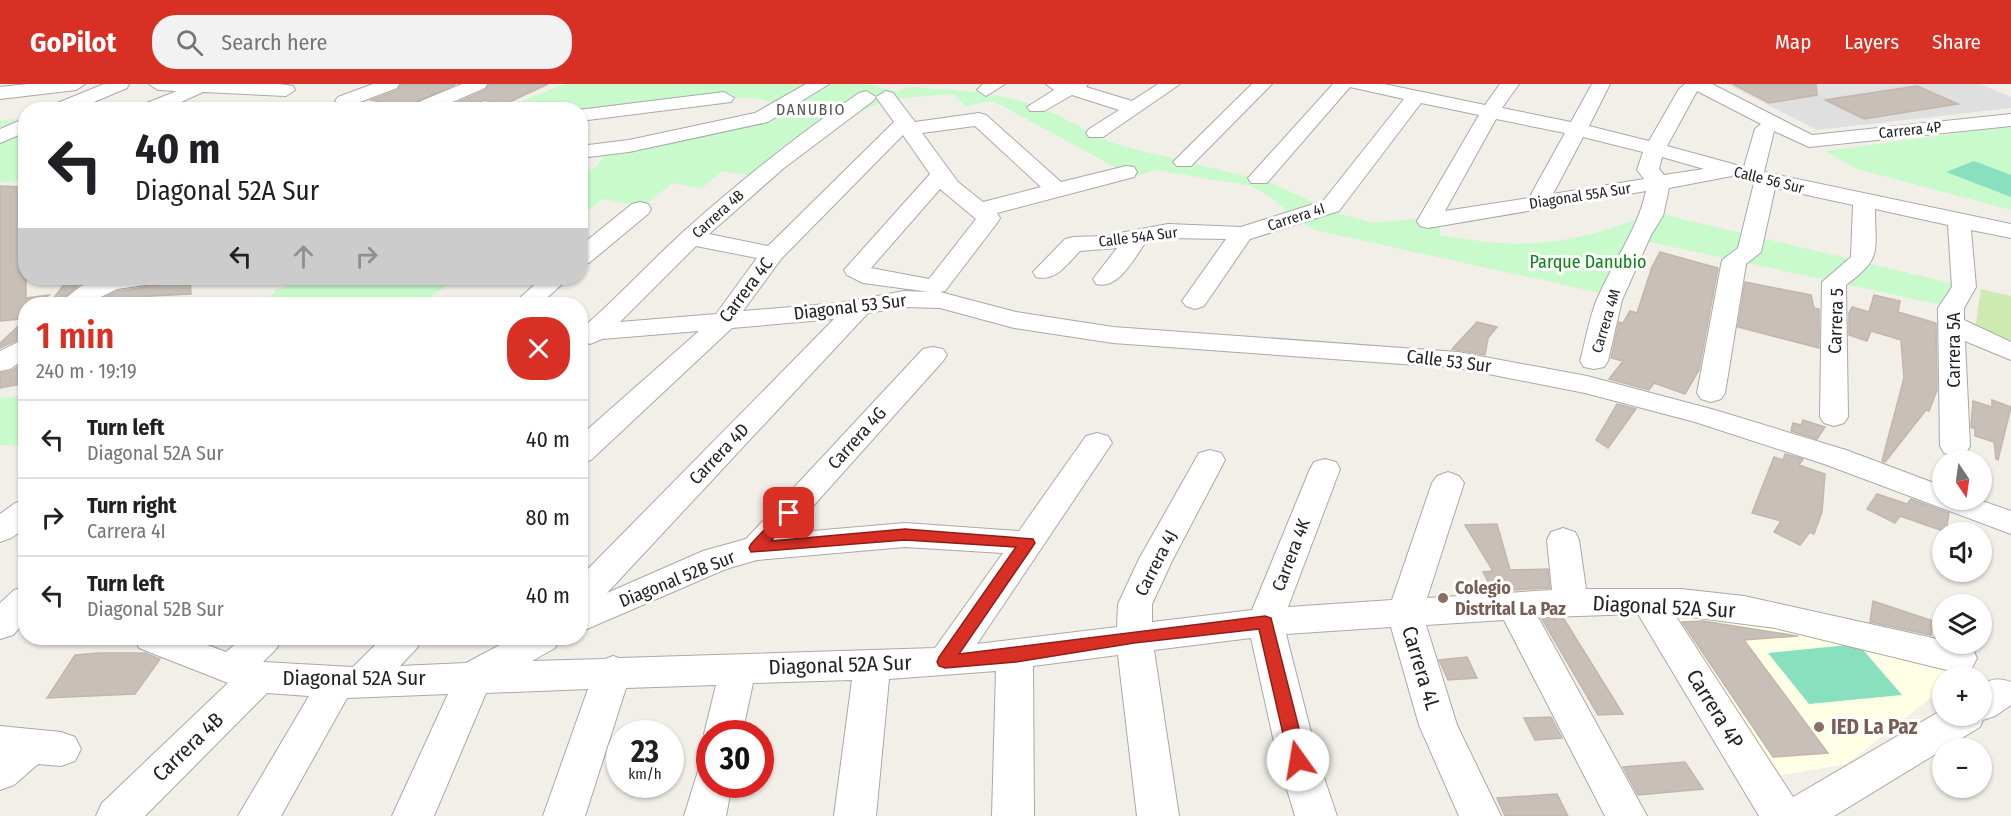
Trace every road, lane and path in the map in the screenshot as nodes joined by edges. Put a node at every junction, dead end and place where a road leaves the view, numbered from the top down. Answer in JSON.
{"nodes":[{"id":1,"x":70,"y":84,"type":"edge"},
{"id":2,"x":120,"y":84,"type":"edge"},
{"id":3,"x":158,"y":84,"type":"edge"},
{"id":4,"x":390,"y":84,"type":"edge"},
{"id":5,"x":478,"y":84,"type":"edge"},
{"id":6,"x":820,"y":84,"type":"edge"},
{"id":7,"x":1171,"y":84,"type":"edge"},
{"id":8,"x":1263,"y":84,"type":"edge"},
{"id":9,"x":1343,"y":84,"type":"edge"},
{"id":10,"x":1357,"y":84,"type":"edge"},
{"id":11,"x":1385,"y":84,"type":"edge"},
{"id":12,"x":1510,"y":84,"type":"edge"},
{"id":13,"x":1601,"y":84,"type":"edge"},
{"id":14,"x":1069,"y":85,"type":"edge"},
{"id":15,"x":654,"y":86,"type":"dead end"},
{"id":16,"x":1693,"y":86,"type":"edge"},
{"id":17,"x":203,"y":87,"type":"junction"},
{"id":18,"x":294,"y":87,"type":"edge"},
{"id":19,"x":1422,"y":91,"type":"edge"},
{"id":20,"x":0,"y":93,"type":"edge"},
{"id":21,"x":884,"y":94,"type":"junction"},
{"id":22,"x":797,"y":96,"type":"junction"},
{"id":23,"x":724,"y":98,"type":"dead end"},
{"id":24,"x":345,"y":101,"type":"dead end"},
{"id":25,"x":76,"y":102,"type":"edge"},
{"id":26,"x":166,"y":102,"type":"edge"},
{"id":27,"x":254,"y":102,"type":"edge"},
{"id":28,"x":435,"y":102,"type":"edge"},
{"id":29,"x":1037,"y":107,"type":"dead end"},
{"id":30,"x":1134,"y":108,"type":"junction"},
{"id":31,"x":628,"y":109,"type":"junction"},
{"id":32,"x":1492,"y":110,"type":"junction"},
{"id":33,"x":588,"y":113,"type":"edge"},
{"id":34,"x":18,"y":119,"type":"edge"},
{"id":35,"x":2011,"y":120,"type":"edge"},
{"id":36,"x":0,"y":121,"type":"edge"},
{"id":37,"x":908,"y":125,"type":"junction"},
{"id":38,"x":18,"y":128,"type":"edge"},
{"id":39,"x":1577,"y":129,"type":"junction"},
{"id":40,"x":1765,"y":129,"type":"dead end"},
{"id":41,"x":1096,"y":134,"type":"dead end"},
{"id":42,"x":0,"y":137,"type":"edge"},
{"id":43,"x":1655,"y":148,"type":"junction"},
{"id":44,"x":589,"y":152,"type":"edge"},
{"id":45,"x":1184,"y":162,"type":"dead end"},
{"id":46,"x":1125,"y":172,"type":"dead end"},
{"id":47,"x":940,"y":175,"type":"junction"},
{"id":48,"x":1750,"y":176,"type":"junction"},
{"id":49,"x":1259,"y":178,"type":"dead end"},
{"id":50,"x":1659,"y":183,"type":"junction"},
{"id":51,"x":1057,"y":190,"type":"junction"},
{"id":52,"x":1864,"y":201,"type":"junction"},
{"id":53,"x":1537,"y":203,"type":"junction"},
{"id":54,"x":640,"y":209,"type":"dead end"},
{"id":55,"x":985,"y":216,"type":"junction"},
{"id":56,"x":1959,"y":221,"type":"junction"},
{"id":57,"x":2011,"y":231,"type":"edge"},
{"id":58,"x":1242,"y":234,"type":"junction"},
{"id":59,"x":1140,"y":235,"type":"junction"},
{"id":60,"x":692,"y":238,"type":"junction"},
{"id":61,"x":588,"y":251,"type":"edge"},
{"id":62,"x":773,"y":254,"type":"junction"},
{"id":63,"x":1045,"y":272,"type":"dead end"},
{"id":64,"x":1105,"y":279,"type":"dead end"},
{"id":65,"x":109,"y":285,"type":"edge"},
{"id":66,"x":548,"y":285,"type":"edge"},
{"id":67,"x":938,"y":293,"type":"junction"},
{"id":68,"x":80,"y":297,"type":"edge"},
{"id":69,"x":534,"y":297,"type":"edge"},
{"id":70,"x":1195,"y":301,"type":"dead end"},
{"id":71,"x":858,"y":309,"type":"junction"},
{"id":72,"x":726,"y":319,"type":"junction"},
{"id":73,"x":1952,"y":324,"type":"junction"},
{"id":74,"x":588,"y":333,"type":"edge"},
{"id":75,"x":588,"y":336,"type":"edge"},
{"id":76,"x":18,"y":351,"type":"edge"},
{"id":77,"x":2011,"y":352,"type":"edge"},
{"id":78,"x":933,"y":355,"type":"dead end"},
{"id":79,"x":1594,"y":361,"type":"dead end"},
{"id":80,"x":0,"y":363,"type":"edge"},
{"id":81,"x":1710,"y":393,"type":"dead end"},
{"id":82,"x":1834,"y":417,"type":"dead end"},
{"id":83,"x":1097,"y":443,"type":"dead end"},
{"id":84,"x":588,"y":446,"type":"edge"},
{"id":85,"x":1955,"y":446,"type":"dead end"},
{"id":86,"x":1210,"y":460,"type":"dead end"},
{"id":87,"x":1325,"y":469,"type":"dead end"},
{"id":88,"x":1448,"y":483,"type":"dead end"},
{"id":89,"x":1932,"y":494,"type":"edge"},
{"id":90,"x":1975,"y":510,"type":"edge"},
{"id":91,"x":18,"y":517,"type":"edge"},
{"id":92,"x":2011,"y":523,"type":"edge"},
{"id":93,"x":0,"y":530,"type":"edge"},
{"id":94,"x":1563,"y":540,"type":"dead end"},
{"id":95,"x":1028,"y":543,"type":"junction"},
{"id":96,"x":757,"y":548,"type":"junction"},
{"id":97,"x":588,"y":591,"type":"edge"},
{"id":98,"x":1571,"y":603,"type":"junction"},
{"id":99,"x":1649,"y":603,"type":"junction"},
{"id":100,"x":1514,"y":606,"type":"junction"},
{"id":101,"x":18,"y":607,"type":"edge"},
{"id":102,"x":1405,"y":614,"type":"junction"},
{"id":103,"x":588,"y":616,"type":"edge"},
{"id":104,"x":1265,"y":622,"type":"junction"},
{"id":105,"x":0,"y":625,"type":"edge"},
{"id":106,"x":18,"y":634,"type":"edge"},
{"id":107,"x":0,"y":635,"type":"edge"},
{"id":108,"x":1134,"y":637,"type":"junction"},
{"id":109,"x":170,"y":645,"type":"edge"},
{"id":110,"x":260,"y":645,"type":"edge"},
{"id":111,"x":395,"y":645,"type":"edge"},
{"id":112,"x":530,"y":645,"type":"edge"},
{"id":113,"x":1016,"y":656,"type":"junction"},
{"id":114,"x":1959,"y":658,"type":"dead end"},
{"id":115,"x":945,"y":662,"type":"junction"},
{"id":116,"x":872,"y":664,"type":"junction"},
{"id":117,"x":738,"y":668,"type":"junction"},
{"id":118,"x":613,"y":671,"type":"junction"},
{"id":119,"x":246,"y":674,"type":"junction"},
{"id":120,"x":474,"y":677,"type":"junction"},
{"id":121,"x":349,"y":682,"type":"junction"},
{"id":122,"x":726,"y":720,"type":"edge"},
{"id":123,"x":1949,"y":726,"type":"edge"},
{"id":124,"x":31,"y":746,"type":"edge"},
{"id":125,"x":0,"y":773,"type":"edge"},
{"id":126,"x":709,"y":798,"type":"edge"},
{"id":127,"x":117,"y":816,"type":"edge"},
{"id":128,"x":259,"y":816,"type":"edge"},
{"id":129,"x":413,"y":816,"type":"edge"},
{"id":130,"x":564,"y":816,"type":"edge"},
{"id":131,"x":705,"y":816,"type":"edge"},
{"id":132,"x":855,"y":816,"type":"edge"},
{"id":133,"x":1013,"y":816,"type":"edge"},
{"id":134,"x":1158,"y":816,"type":"edge"},
{"id":135,"x":1316,"y":816,"type":"edge"},
{"id":136,"x":1480,"y":816,"type":"edge"},
{"id":137,"x":1626,"y":816,"type":"edge"},
{"id":138,"x":1782,"y":816,"type":"edge"},
{"id":139,"x":1798,"y":816,"type":"edge"}],
"edges":[{"from":1,"to":20,"type":"street"},
{"from":2,"to":25,"type":"street"},
{"from":3,"to":17,"type":"street"},
{"from":4,"to":24,"type":"street"},
{"from":5,"to":28,"type":"street"},
{"from":6,"to":22,"type":"street"},
{"from":7,"to":30,"type":"street"},
{"from":8,"to":45,"type":"street"},
{"from":9,"to":49,"type":"street"},
{"from":10,"to":19,"type":"street","name":"Calle 56 Sur"},
{"from":11,"to":19,"type":"street","name":"Calle 56 Sur"},
{"from":12,"to":32,"type":"street"},
{"from":13,"to":39,"type":"street"},
{"from":14,"to":29,"type":"street"},
{"from":14,"to":30,"type":"street"},
{"from":15,"to":31,"type":"street"},
{"from":16,"to":35,"type":"street","name":"Carrera 4P"},
{"from":16,"to":43,"type":"street","name":"Carrera 4M"},
{"from":17,"to":18,"type":"street"},
{"from":17,"to":26,"type":"street"},
{"from":18,"to":27,"type":"street"},
{"from":19,"to":32,"type":"street","name":"Calle 56 Sur"},
{"from":19,"to":58,"type":"street","name":"Carrera 4I"},
{"from":21,"to":22,"type":"street"},
{"from":21,"to":37,"type":"street"},
{"from":21,"to":60,"type":"street","name":"Carrera 4B"},
{"from":22,"to":44,"type":"street"},
{"from":23,"to":31,"type":"street"},
{"from":30,"to":41,"type":"street"},
{"from":31,"to":33,"type":"street"},
{"from":32,"to":39,"type":"street","name":"Calle 56 Sur"},
{"from":32,"to":53,"type":"street","name":"Diagonal 55A Sur"},
{"from":34,"to":36,"type":"street"},
{"from":37,"to":47,"type":"street"},
{"from":37,"to":51,"type":"street"},
{"from":37,"to":62,"type":"street","name":"Carrera 4C"},
{"from":38,"to":42,"type":"street"},
{"from":39,"to":43,"type":"street","name":"Calle 56 Sur"},
{"from":39,"to":53,"type":"street"},
{"from":40,"to":48,"type":"street"},
{"from":43,"to":48,"type":"street","name":"Calle 56 Sur"},
{"from":43,"to":50,"type":"street","name":"Carrera 4M"},
{"from":46,"to":51,"type":"street"},
{"from":47,"to":55,"type":"street"},
{"from":47,"to":67,"type":"street"},
{"from":48,"to":50,"type":"street","name":"Diagonal 55A Sur"},
{"from":48,"to":52,"type":"street","name":"Calle 56 Sur"},
{"from":48,"to":81,"type":"street"},
{"from":50,"to":53,"type":"street","name":"Diagonal 55A Sur"},
{"from":50,"to":79,"type":"street","name":"Carrera 4M"},
{"from":51,"to":55,"type":"street"},
{"from":52,"to":56,"type":"street","name":"Calle 56 Sur"},
{"from":52,"to":82,"type":"street","name":"Carrera 5"},
{"from":54,"to":61,"type":"street"},
{"from":55,"to":67,"type":"street"},
{"from":56,"to":57,"type":"street","name":"Calle 56 Sur"},
{"from":56,"to":73,"type":"street","name":"Carrera 5A"},
{"from":58,"to":59,"type":"street","name":"Calle 54A Sur"},
{"from":58,"to":70,"type":"street"},
{"from":59,"to":63,"type":"street","name":"Calle 54A Sur"},
{"from":59,"to":64,"type":"street"},
{"from":60,"to":62,"type":"street"},
{"from":60,"to":74,"type":"street","name":"Carrera 4B"},
{"from":62,"to":72,"type":"street","name":"Carrera 4C"},
{"from":65,"to":68,"type":"street"},
{"from":66,"to":69,"type":"street"},
{"from":67,"to":71,"type":"street","name":"Diagonal 53 Sur"},
{"from":67,"to":89,"type":"street","name":"Calle 53 Sur"},
{"from":71,"to":72,"type":"street","name":"Diagonal 53 Sur"},
{"from":71,"to":97,"type":"street","name":"Carrera 4D"},
{"from":72,"to":75,"type":"street","name":"Diagonal 53 Sur"},
{"from":72,"to":84,"type":"street","name":"Carrera 4C"},
{"from":73,"to":77,"type":"street"},
{"from":73,"to":85,"type":"street","name":"Carrera 5A"},
{"from":76,"to":80,"type":"street"},
{"from":78,"to":96,"type":"street","name":"Carrera 4G"},
{"from":83,"to":95,"type":"street"},
{"from":86,"to":108,"type":"street","name":"Carrera 4J"},
{"from":87,"to":104,"type":"street","name":"Carrera 4K"},
{"from":88,"to":102,"type":"street","name":"Carrera 4L"},
{"from":90,"to":92,"type":"street","name":"Calle 53 Sur"},
{"from":91,"to":93,"type":"street"},
{"from":94,"to":98,"type":"street"},
{"from":95,"to":96,"type":"street","name":"Diagonal 52B Sur"},
{"from":95,"to":115,"type":"street"},
{"from":96,"to":103,"type":"street","name":"Diagonal 52B Sur"},
{"from":98,"to":99,"type":"street","name":"Diagonal 52A Sur"},
{"from":98,"to":100,"type":"street","name":"Diagonal 52A Sur"},
{"from":99,"to":114,"type":"street","name":"Diagonal 52A Sur"},
{"from":99,"to":138,"type":"street","name":"Carrera 4P"},
{"from":100,"to":102,"type":"street","name":"Diagonal 52A Sur"},
{"from":100,"to":137,"type":"street"},
{"from":101,"to":105,"type":"street"},
{"from":102,"to":104,"type":"street","name":"Diagonal 52A Sur"},
{"from":102,"to":136,"type":"street","name":"Carrera 4L"},
{"from":104,"to":108,"type":"street","name":"Diagonal 52A Sur"},
{"from":104,"to":135,"type":"street"},
{"from":106,"to":107,"type":"street"},
{"from":108,"to":113,"type":"street","name":"Diagonal 52A Sur"},
{"from":108,"to":134,"type":"street","name":"Carrera 4J"},
{"from":109,"to":119,"type":"street","name":"Diagonal 52A Sur"},
{"from":110,"to":119,"type":"street","name":"Carrera 4B"},
{"from":111,"to":121,"type":"street"},
{"from":112,"to":120,"type":"street"},
{"from":113,"to":115,"type":"street","name":"Diagonal 52A Sur"},
{"from":113,"to":133,"type":"street"},
{"from":115,"to":116,"type":"street","name":"Diagonal 52A Sur"},
{"from":116,"to":117,"type":"street","name":"Diagonal 52A Sur"},
{"from":116,"to":132,"type":"street"},
{"from":117,"to":118,"type":"street","name":"Diagonal 52A Sur"},
{"from":117,"to":122,"type":"street"},
{"from":118,"to":120,"type":"street","name":"Diagonal 52A Sur"},
{"from":118,"to":130,"type":"street"},
{"from":119,"to":121,"type":"street","name":"Diagonal 52A Sur"},
{"from":119,"to":127,"type":"street","name":"Carrera 4B"},
{"from":120,"to":121,"type":"street","name":"Diagonal 52A Sur"},
{"from":120,"to":129,"type":"street"},
{"from":121,"to":128,"type":"street"},
{"from":123,"to":139,"type":"street"},
{"from":124,"to":125,"type":"street"},
{"from":126,"to":131,"type":"street"}]}
